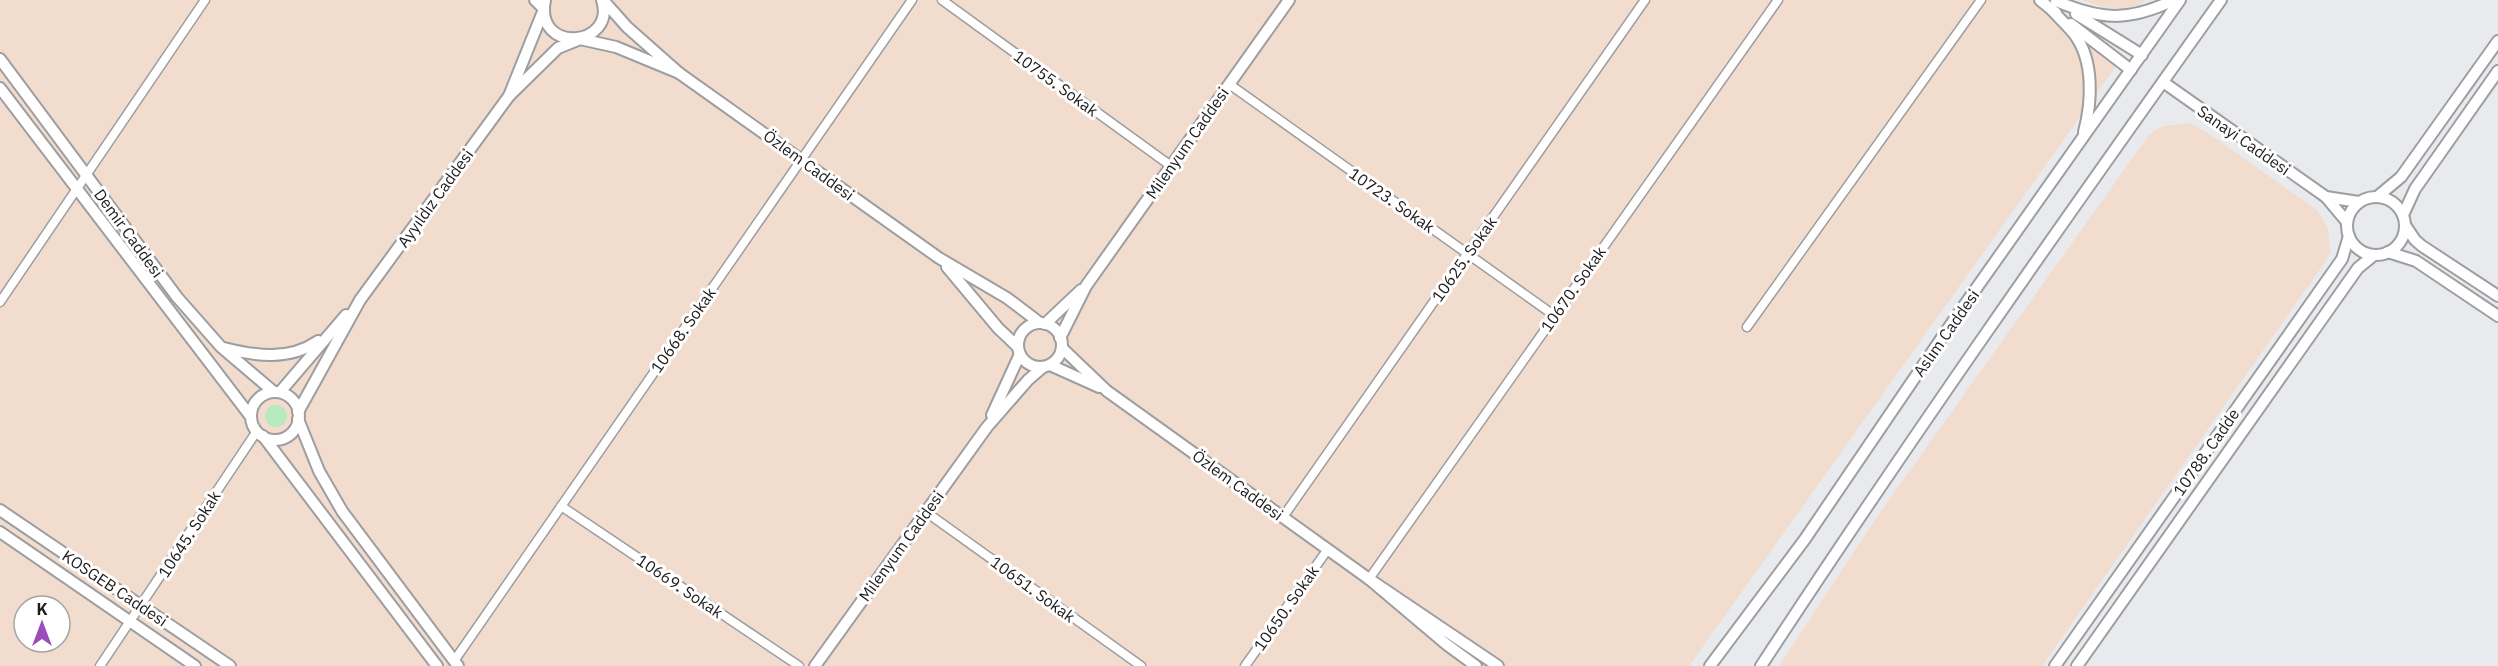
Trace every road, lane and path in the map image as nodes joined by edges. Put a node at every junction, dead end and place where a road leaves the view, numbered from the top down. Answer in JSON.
{"nodes":[{"id":1,"x":205,"y":0,"type":"edge"},
{"id":2,"x":535,"y":0,"type":"edge"},
{"id":3,"x":602,"y":0,"type":"edge"},
{"id":4,"x":912,"y":0,"type":"edge"},
{"id":5,"x":942,"y":0,"type":"edge"},
{"id":6,"x":1287,"y":0,"type":"edge"},
{"id":7,"x":1645,"y":0,"type":"edge"},
{"id":8,"x":1778,"y":0,"type":"edge"},
{"id":9,"x":1981,"y":0,"type":"edge"},
{"id":10,"x":2040,"y":0,"type":"edge"},
{"id":11,"x":2174,"y":0,"type":"edge"},
{"id":12,"x":2180,"y":0,"type":"edge"},
{"id":13,"x":2222,"y":0,"type":"edge"},
{"id":14,"x":2054,"y":4,"type":"edge"},
{"id":15,"x":545,"y":5,"type":"edge"},
{"id":16,"x":580,"y":39,"type":"junction"},
{"id":17,"x":2498,"y":41,"type":"edge"},
{"id":18,"x":2142,"y":55,"type":"junction"},
{"id":19,"x":0,"y":59,"type":"edge"},
{"id":20,"x":2131,"y":70,"type":"junction"},
{"id":21,"x":2498,"y":71,"type":"edge"},
{"id":22,"x":679,"y":73,"type":"junction"},
{"id":23,"x":2163,"y":82,"type":"junction"},
{"id":24,"x":1229,"y":84,"type":"junction"},
{"id":25,"x":0,"y":88,"type":"edge"},
{"id":26,"x":509,"y":96,"type":"junction"},
{"id":27,"x":2081,"y":140,"type":"junction"},
{"id":28,"x":801,"y":160,"type":"junction"},
{"id":29,"x":1171,"y":166,"type":"junction"},
{"id":30,"x":87,"y":176,"type":"junction"},
{"id":31,"x":79,"y":189,"type":"junction"},
{"id":32,"x":2326,"y":197,"type":"junction"},
{"id":33,"x":2377,"y":197,"type":"junction"},
{"id":34,"x":2359,"y":202,"type":"junction"},
{"id":35,"x":2404,"y":220,"type":"junction"},
{"id":36,"x":2347,"y":222,"type":"junction"},
{"id":37,"x":2349,"y":236,"type":"junction"},
{"id":38,"x":2388,"y":252,"type":"junction"},
{"id":39,"x":1467,"y":254,"type":"junction"},
{"id":40,"x":2374,"y":255,"type":"junction"},
{"id":41,"x":939,"y":258,"type":"junction"},
{"id":42,"x":1086,"y":286,"type":"junction"},
{"id":43,"x":2498,"y":296,"type":"edge"},
{"id":44,"x":360,"y":300,"type":"junction"},
{"id":45,"x":0,"y":302,"type":"edge"},
{"id":46,"x":1555,"y":316,"type":"junction"},
{"id":47,"x":2498,"y":316,"type":"edge"},
{"id":48,"x":1043,"y":323,"type":"junction"},
{"id":49,"x":1747,"y":327,"type":"dead end"},
{"id":50,"x":328,"y":334,"type":"junction"},
{"id":51,"x":1061,"y":343,"type":"junction"},
{"id":52,"x":221,"y":347,"type":"junction"},
{"id":53,"x":1019,"y":350,"type":"junction"},
{"id":54,"x":1046,"y":366,"type":"junction"},
{"id":55,"x":1107,"y":391,"type":"junction"},
{"id":56,"x":277,"y":392,"type":"junction"},
{"id":57,"x":298,"y":416,"type":"junction"},
{"id":58,"x":251,"y":417,"type":"junction"},
{"id":59,"x":987,"y":427,"type":"junction"},
{"id":60,"x":260,"y":434,"type":"junction"},
{"id":61,"x":561,"y":506,"type":"junction"},
{"id":62,"x":0,"y":510,"type":"edge"},
{"id":63,"x":926,"y":512,"type":"junction"},
{"id":64,"x":1283,"y":517,"type":"junction"},
{"id":65,"x":0,"y":532,"type":"edge"},
{"id":66,"x":1328,"y":549,"type":"junction"},
{"id":67,"x":1369,"y":579,"type":"junction"},
{"id":68,"x":142,"y":606,"type":"junction"},
{"id":69,"x":131,"y":621,"type":"junction"},
{"id":70,"x":456,"y":663,"type":"edge"},
{"id":71,"x":100,"y":666,"type":"edge"},
{"id":72,"x":195,"y":666,"type":"edge"},
{"id":73,"x":230,"y":666,"type":"edge"},
{"id":74,"x":437,"y":666,"type":"edge"},
{"id":75,"x":799,"y":666,"type":"edge"},
{"id":76,"x":815,"y":666,"type":"edge"},
{"id":77,"x":1141,"y":666,"type":"edge"},
{"id":78,"x":1245,"y":666,"type":"edge"},
{"id":79,"x":1476,"y":666,"type":"edge"},
{"id":80,"x":1498,"y":666,"type":"edge"},
{"id":81,"x":1710,"y":666,"type":"edge"},
{"id":82,"x":1761,"y":666,"type":"edge"},
{"id":83,"x":2055,"y":666,"type":"edge"},
{"id":84,"x":2078,"y":666,"type":"edge"}],
"edges":[{"from":1,"to":30,"type":"street"},
{"from":2,"to":15,"type":"street"},
{"from":3,"to":16,"type":"street","name":"Ayyıldız Caddesi"},
{"from":3,"to":22,"type":"street","name":"Özlem Caddesi"},
{"from":4,"to":28,"type":"street","name":"10668. Sokak"},
{"from":5,"to":29,"type":"street","name":"10755. Sokak"},
{"from":6,"to":24,"type":"street","name":"Milenyum Caddesi"},
{"from":7,"to":39,"type":"street","name":"10625. Sokak"},
{"from":8,"to":46,"type":"street","name":"10670. Sokak"},
{"from":9,"to":49,"type":"street"},
{"from":10,"to":14,"type":"street"},
{"from":11,"to":14,"type":"street"},
{"from":12,"to":18,"type":"street","name":"Aslım Caddesi"},
{"from":13,"to":23,"type":"street","name":"Aslım Caddesi"},
{"from":14,"to":18,"type":"street"},
{"from":14,"to":20,"type":"street"},
{"from":14,"to":27,"type":"street"},
{"from":15,"to":16,"type":"street","name":"Özlem Caddesi"},
{"from":15,"to":26,"type":"street","name":"Ayyıldız Caddesi"},
{"from":16,"to":22,"type":"street","name":"Özlem Caddesi"},
{"from":16,"to":26,"type":"street","name":"Ayyıldız Caddesi"},
{"from":17,"to":33,"type":"street"},
{"from":18,"to":20,"type":"street","name":"Aslım Caddesi"},
{"from":19,"to":30,"type":"street","name":"Demir Caddesi"},
{"from":20,"to":27,"type":"street","name":"Aslım Caddesi"},
{"from":21,"to":35,"type":"street"},
{"from":22,"to":28,"type":"street","name":"Özlem Caddesi"},
{"from":23,"to":32,"type":"street","name":"Sanayi Caddesi"},
{"from":23,"to":82,"type":"street","name":"Aslım Caddesi"},
{"from":24,"to":29,"type":"street","name":"Milenyum Caddesi"},
{"from":24,"to":39,"type":"street","name":"10723. Sokak"},
{"from":25,"to":31,"type":"street","name":"Demir Caddesi"},
{"from":26,"to":44,"type":"street","name":"Ayyıldız Caddesi"},
{"from":27,"to":81,"type":"street","name":"Aslım Caddesi"},
{"from":28,"to":41,"type":"street","name":"Özlem Caddesi"},
{"from":28,"to":61,"type":"street","name":"10668. Sokak"},
{"from":29,"to":42,"type":"street","name":"Milenyum Caddesi"},
{"from":30,"to":31,"type":"street"},
{"from":30,"to":52,"type":"street","name":"Demir Caddesi"},
{"from":31,"to":45,"type":"street"},
{"from":31,"to":58,"type":"street","name":"Demir Caddesi"},
{"from":32,"to":34,"type":"street","name":"Sanayi Caddesi"},
{"from":32,"to":36,"type":"street","name":"Sanayi Caddesi"},
{"from":33,"to":34,"type":"street"},
{"from":33,"to":35,"type":"street"},
{"from":34,"to":36,"type":"street"},
{"from":35,"to":38,"type":"street"},
{"from":35,"to":43,"type":"street"},
{"from":36,"to":37,"type":"street"},
{"from":37,"to":40,"type":"street"},
{"from":37,"to":83,"type":"street","name":"10788. Cadde"},
{"from":38,"to":40,"type":"street"},
{"from":38,"to":47,"type":"street"},
{"from":39,"to":46,"type":"street","name":"10723. Sokak"},
{"from":39,"to":64,"type":"street","name":"10625. Sokak"},
{"from":40,"to":84,"type":"street","name":"10788. Cadde"},
{"from":41,"to":48,"type":"street","name":"Özlem Caddesi"},
{"from":41,"to":53,"type":"street","name":"Özlem Caddesi"},
{"from":42,"to":48,"type":"street"},
{"from":42,"to":51,"type":"street"},
{"from":44,"to":50,"type":"street","name":"Ayyıldız Caddesi"},
{"from":44,"to":57,"type":"street","name":"Ayyıldız Caddesi"},
{"from":46,"to":67,"type":"street","name":"10670. Sokak"},
{"from":48,"to":51,"type":"street"},
{"from":48,"to":53,"type":"street"},
{"from":50,"to":52,"type":"street"},
{"from":50,"to":56,"type":"street","name":"Ayyıldız Caddesi"},
{"from":51,"to":54,"type":"street"},
{"from":51,"to":55,"type":"street","name":"Özlem Caddesi"},
{"from":52,"to":56,"type":"street","name":"Demir Caddesi"},
{"from":53,"to":54,"type":"street"},
{"from":53,"to":59,"type":"street"},
{"from":54,"to":55,"type":"street","name":"Özlem Caddesi"},
{"from":54,"to":59,"type":"street"},
{"from":55,"to":64,"type":"street","name":"Özlem Caddesi"},
{"from":56,"to":57,"type":"street"},
{"from":56,"to":58,"type":"street"},
{"from":57,"to":60,"type":"street"},
{"from":57,"to":70,"type":"street"},
{"from":58,"to":60,"type":"street"},
{"from":59,"to":63,"type":"street","name":"Milenyum Caddesi"},
{"from":60,"to":68,"type":"street","name":"10645. Sokak"},
{"from":60,"to":74,"type":"street"},
{"from":61,"to":70,"type":"street","name":"10668. Sokak"},
{"from":61,"to":75,"type":"street","name":"10669. Sokak"},
{"from":62,"to":68,"type":"street","name":"KOSGEB Caddesi"},
{"from":63,"to":76,"type":"street","name":"Milenyum Caddesi"},
{"from":63,"to":77,"type":"street","name":"10651. Sokak"},
{"from":64,"to":66,"type":"street","name":"Özlem Caddesi"},
{"from":65,"to":69,"type":"street","name":"KOSGEB Caddesi"},
{"from":66,"to":67,"type":"street","name":"Özlem Caddesi"},
{"from":66,"to":78,"type":"street","name":"10650. Sokak"},
{"from":67,"to":79,"type":"street","name":"Özlem Caddesi"},
{"from":67,"to":80,"type":"street","name":"Özlem Caddesi"},
{"from":68,"to":69,"type":"street","name":"10645. Sokak"},
{"from":68,"to":73,"type":"street","name":"KOSGEB Caddesi"},
{"from":69,"to":71,"type":"street","name":"10645. Sokak"},
{"from":69,"to":72,"type":"street","name":"KOSGEB Caddesi"}]}
